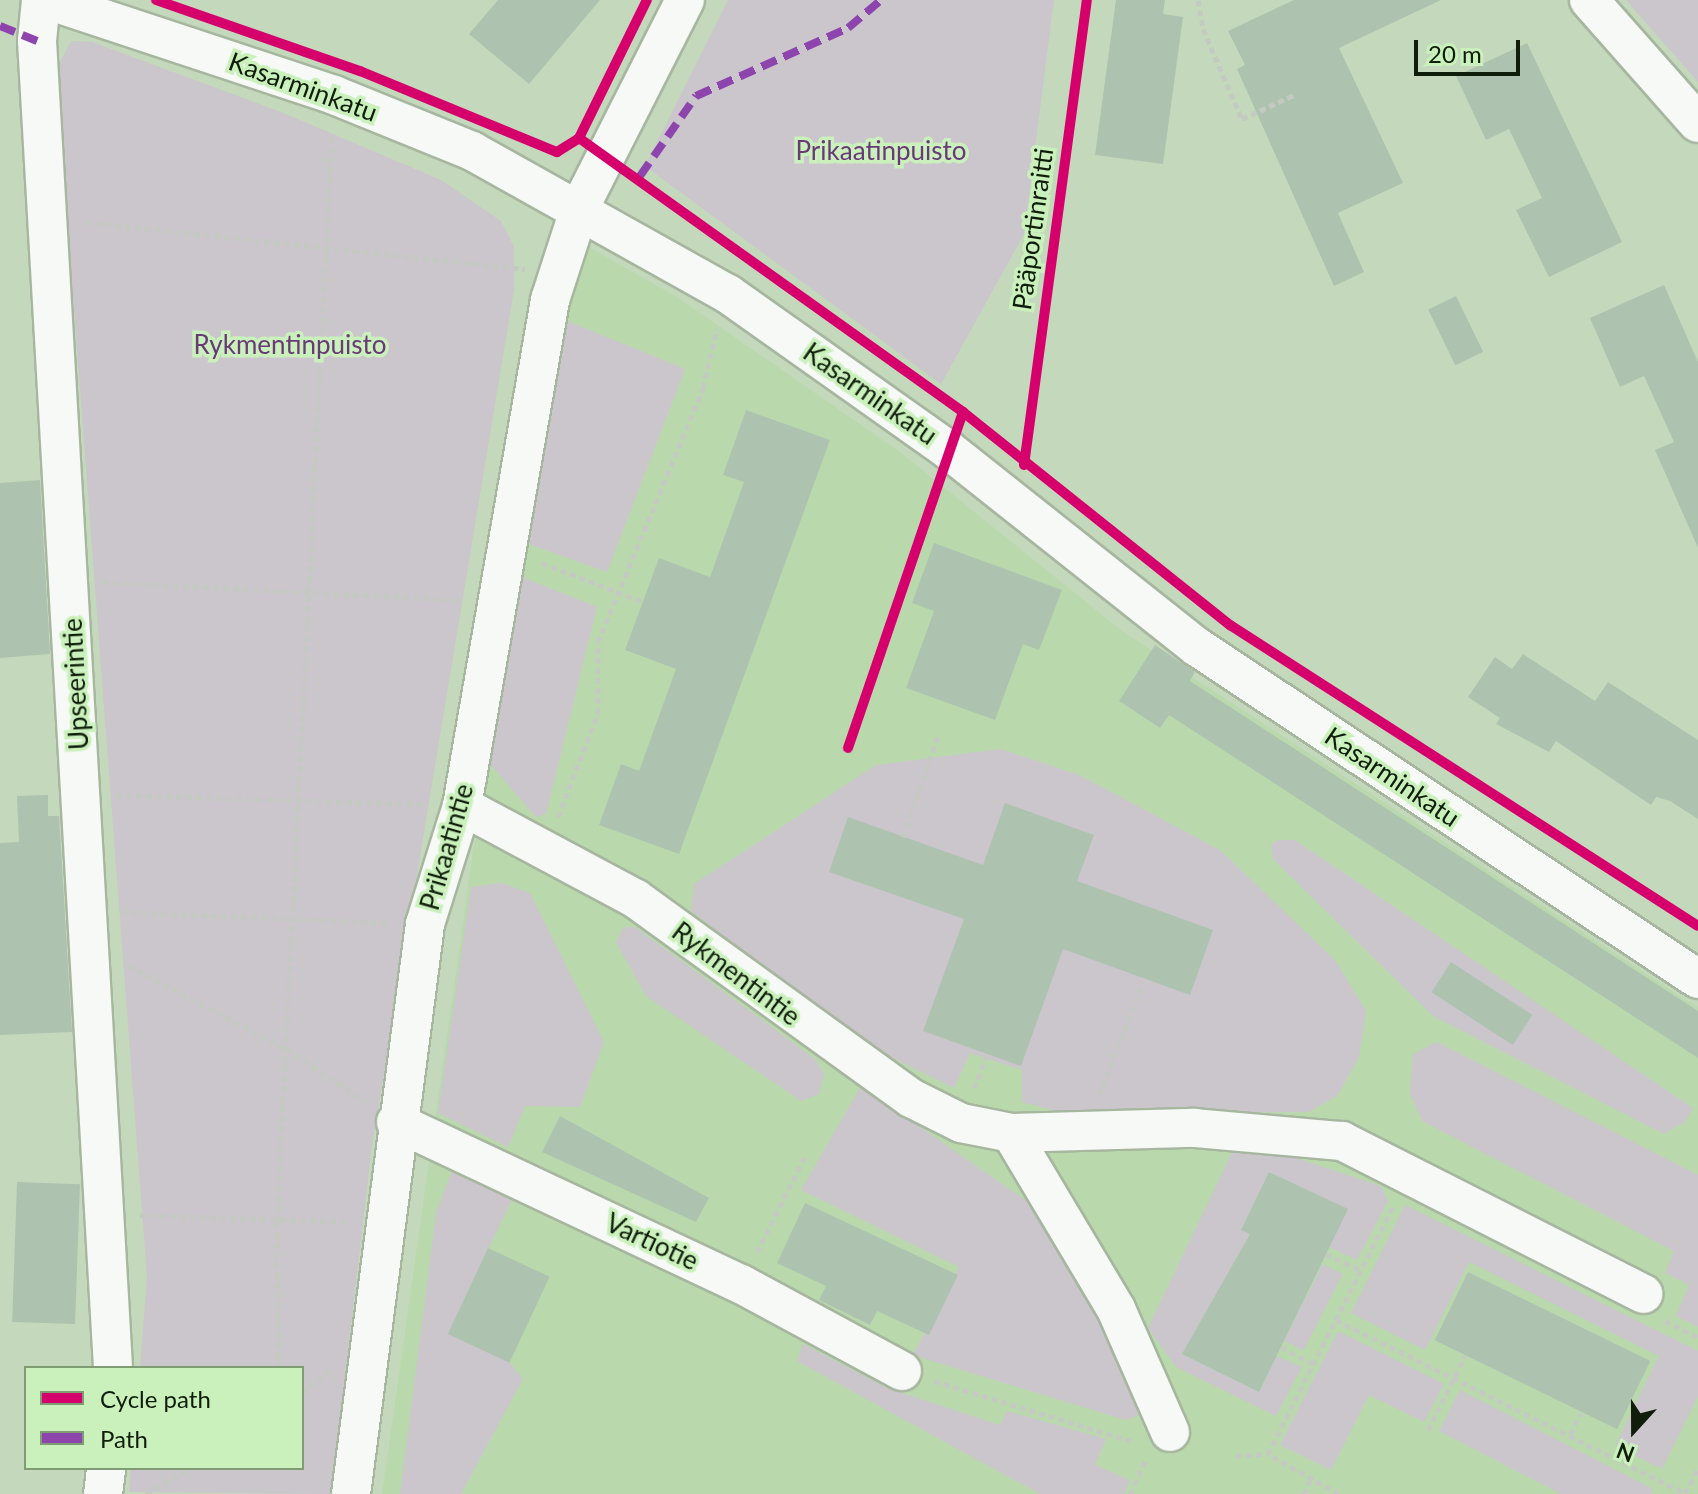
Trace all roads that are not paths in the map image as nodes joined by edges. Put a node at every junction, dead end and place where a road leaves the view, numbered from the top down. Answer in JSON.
{"nodes":[{"id":1,"x":44,"y":0,"type":"edge"},
{"id":2,"x":685,"y":0,"type":"edge"},
{"id":3,"x":1589,"y":0,"type":"edge"},
{"id":4,"x":1698,"y":123,"type":"edge"},
{"id":5,"x":580,"y":207,"type":"junction"},
{"id":6,"x":462,"y":806,"type":"junction"},
{"id":7,"x":1698,"y":979,"type":"edge"},
{"id":8,"x":396,"y":1122,"type":"junction"},
{"id":9,"x":1011,"y":1133,"type":"junction"},
{"id":10,"x":1643,"y":1294,"type":"dead end"},
{"id":11,"x":113,"y":1366,"type":"edge"},
{"id":12,"x":902,"y":1371,"type":"road end"},
{"id":13,"x":1170,"y":1432,"type":"dead end"},
{"id":14,"x":106,"y":1470,"type":"edge"},
{"id":15,"x":103,"y":1494,"type":"edge"},
{"id":16,"x":351,"y":1494,"type":"edge"}],
"edges":[{"from":1,"to":5,"type":"street","name":"Kasarminkatu"},
{"from":1,"to":11,"type":"street","name":"Upseerintie"},
{"from":2,"to":5,"type":"street","name":"Prikaatintie"},
{"from":3,"to":4,"type":"street"},
{"from":5,"to":6,"type":"street","name":"Prikaatintie"},
{"from":5,"to":7,"type":"street","name":"Kasarminkatu"},
{"from":6,"to":8,"type":"street","name":"Prikaatintie"},
{"from":6,"to":9,"type":"street","name":"Rykmentintie"},
{"from":8,"to":12,"type":"street","name":"Vartiotie"},
{"from":8,"to":16,"type":"street","name":"Prikaatintie"},
{"from":9,"to":10,"type":"street","name":"Rykmentintie"},
{"from":9,"to":13,"type":"street"},
{"from":14,"to":15,"type":"street"}]}
